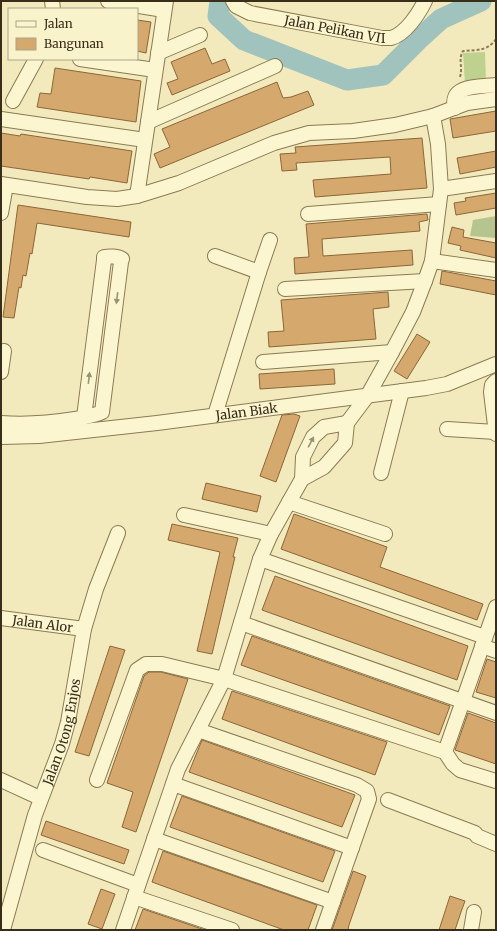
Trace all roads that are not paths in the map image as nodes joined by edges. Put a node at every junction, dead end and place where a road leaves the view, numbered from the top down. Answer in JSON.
{"nodes":[{"id":1,"x":108,"y":1,"type":"edge"},
{"id":2,"x":233,"y":1,"type":"edge"},
{"id":3,"x":425,"y":1,"type":"edge"},
{"id":4,"x":165,"y":6,"type":"edge"},
{"id":5,"x":200,"y":35,"type":"dead end"},
{"id":6,"x":158,"y":53,"type":"junction"},
{"id":7,"x":35,"y":60,"type":"edge"},
{"id":8,"x":87,"y":60,"type":"edge"},
{"id":9,"x":274,"y":66,"type":"dead end"},
{"id":10,"x":155,"y":70,"type":"junction"},
{"id":11,"x":496,"y":85,"type":"edge"},
{"id":12,"x":496,"y":99,"type":"edge"},
{"id":13,"x":13,"y":101,"type":"dead end"},
{"id":14,"x":454,"y":108,"type":"junction"},
{"id":15,"x":432,"y":116,"type":"junction"},
{"id":16,"x":1,"y":119,"type":"edge"},
{"id":17,"x":148,"y":122,"type":"junction"},
{"id":18,"x":145,"y":140,"type":"junction"},
{"id":19,"x":496,"y":181,"type":"edge"},
{"id":20,"x":3,"y":184,"type":"edge"},
{"id":21,"x":441,"y":189,"type":"junction"},
{"id":22,"x":137,"y":196,"type":"junction"},
{"id":23,"x":439,"y":204,"type":"junction"},
{"id":24,"x":1,"y":213,"type":"edge"},
{"id":25,"x":308,"y":214,"type":"dead end"},
{"id":26,"x":270,"y":240,"type":"dead end"},
{"id":27,"x":215,"y":256,"type":"dead end"},
{"id":28,"x":432,"y":261,"type":"junction"},
{"id":29,"x":496,"y":270,"type":"edge"},
{"id":30,"x":259,"y":272,"type":"junction"},
{"id":31,"x":425,"y":281,"type":"junction"},
{"id":32,"x":285,"y":289,"type":"dead end"},
{"id":33,"x":95,"y":334,"type":"junction"},
{"id":34,"x":112,"y":335,"type":"junction"},
{"id":35,"x":4,"y":351,"type":"dead end"},
{"id":36,"x":392,"y":352,"type":"junction"},
{"id":37,"x":263,"y":362,"type":"dead end"},
{"id":38,"x":494,"y":367,"type":"edge"},
{"id":39,"x":1,"y":372,"type":"edge"},
{"id":40,"x":496,"y":381,"type":"edge"},
{"id":41,"x":402,"y":391,"type":"junction"},
{"id":42,"x":368,"y":395,"type":"junction"},
{"id":43,"x":215,"y":415,"type":"junction"},
{"id":44,"x":84,"y":417,"type":"junction"},
{"id":45,"x":1,"y":423,"type":"edge"},
{"id":46,"x":347,"y":423,"type":"junction"},
{"id":47,"x":447,"y":429,"type":"dead end"},
{"id":48,"x":496,"y":433,"type":"edge"},
{"id":49,"x":1,"y":437,"type":"edge"},
{"id":50,"x":381,"y":473,"type":"dead end"},
{"id":51,"x":302,"y":479,"type":"junction"},
{"id":52,"x":289,"y":502,"type":"junction"},
{"id":53,"x":184,"y":515,"type":"dead end"},
{"id":54,"x":118,"y":533,"type":"dead end"},
{"id":55,"x":271,"y":534,"type":"junction"},
{"id":56,"x":385,"y":534,"type":"dead end"},
{"id":57,"x":260,"y":559,"type":"junction"},
{"id":58,"x":496,"y":606,"type":"edge"},
{"id":59,"x":1,"y":618,"type":"edge"},
{"id":60,"x":241,"y":623,"type":"junction"},
{"id":61,"x":84,"y":629,"type":"junction"},
{"id":62,"x":484,"y":642,"type":"junction"},
{"id":63,"x":496,"y":651,"type":"edge"},
{"id":64,"x":224,"y":679,"type":"junction"},
{"id":65,"x":462,"y":701,"type":"junction"},
{"id":66,"x":496,"y":713,"type":"edge"},
{"id":67,"x":198,"y":730,"type":"junction"},
{"id":68,"x":445,"y":752,"type":"junction"},
{"id":69,"x":1,"y":780,"type":"edge"},
{"id":70,"x":97,"y":780,"type":"dead end"},
{"id":71,"x":496,"y":782,"type":"edge"},
{"id":72,"x":173,"y":784,"type":"junction"},
{"id":73,"x":40,"y":798,"type":"junction"},
{"id":74,"x":388,"y":800,"type":"dead end"},
{"id":75,"x":154,"y":839,"type":"junction"},
{"id":76,"x":496,"y":844,"type":"edge"},
{"id":77,"x":352,"y":848,"type":"junction"},
{"id":78,"x":43,"y":850,"type":"dead end"},
{"id":79,"x":136,"y":891,"type":"junction"},
{"id":80,"x":333,"y":902,"type":"junction"},
{"id":81,"x":474,"y":912,"type":"dead end"},
{"id":82,"x":3,"y":930,"type":"edge"},
{"id":83,"x":123,"y":930,"type":"edge"},
{"id":84,"x":232,"y":930,"type":"edge"},
{"id":85,"x":323,"y":930,"type":"edge"},
{"id":86,"x":471,"y":930,"type":"edge"}],
"edges":[{"from":1,"to":4,"type":"street"},
{"from":2,"to":3,"type":"street","name":"Jalan Pelikan VII"},
{"from":4,"to":6,"type":"street"},
{"from":5,"to":6,"type":"street"},
{"from":6,"to":10,"type":"street"},
{"from":7,"to":13,"type":"street"},
{"from":8,"to":10,"type":"street"},
{"from":9,"to":17,"type":"street"},
{"from":10,"to":17,"type":"street"},
{"from":11,"to":14,"type":"street"},
{"from":12,"to":14,"type":"street"},
{"from":14,"to":15,"type":"street"},
{"from":15,"to":21,"type":"street"},
{"from":15,"to":22,"type":"street"},
{"from":16,"to":18,"type":"street"},
{"from":17,"to":18,"type":"street"},
{"from":18,"to":22,"type":"street"},
{"from":19,"to":21,"type":"street"},
{"from":20,"to":22,"type":"street"},
{"from":20,"to":24,"type":"street"},
{"from":21,"to":23,"type":"street"},
{"from":23,"to":25,"type":"street"},
{"from":23,"to":28,"type":"street"},
{"from":26,"to":30,"type":"street"},
{"from":27,"to":30,"type":"street"},
{"from":28,"to":29,"type":"street"},
{"from":28,"to":31,"type":"street"},
{"from":30,"to":43,"type":"street"},
{"from":31,"to":32,"type":"street"},
{"from":31,"to":36,"type":"street"},
{"from":33,"to":34,"type":"street"},
{"from":33,"to":34,"type":"street","one_way":true},
{"from":44,"to":33,"type":"street","one_way":true},
{"from":34,"to":44,"type":"street"},
{"from":35,"to":39,"type":"street"},
{"from":36,"to":37,"type":"street"},
{"from":36,"to":42,"type":"street"},
{"from":38,"to":41,"type":"street","name":"Jalan Biak"},
{"from":40,"to":48,"type":"street"},
{"from":41,"to":42,"type":"street","name":"Jalan Biak"},
{"from":41,"to":50,"type":"street"},
{"from":42,"to":43,"type":"street","name":"Jalan Biak"},
{"from":42,"to":46,"type":"street"},
{"from":43,"to":49,"type":"street","name":"Jalan Biak"},
{"from":44,"to":45,"type":"street"},
{"from":46,"to":51,"type":"street"},
{"from":51,"to":46,"type":"street","one_way":true},
{"from":47,"to":48,"type":"street"},
{"from":51,"to":52,"type":"street"},
{"from":52,"to":55,"type":"street"},
{"from":52,"to":56,"type":"street"},
{"from":53,"to":55,"type":"street"},
{"from":54,"to":61,"type":"street","name":"Jalan Otong Enjos"},
{"from":55,"to":57,"type":"street"},
{"from":57,"to":60,"type":"street"},
{"from":57,"to":62,"type":"street"},
{"from":58,"to":62,"type":"street"},
{"from":59,"to":61,"type":"street","name":"Jalan Alor"},
{"from":60,"to":64,"type":"street"},
{"from":60,"to":65,"type":"street"},
{"from":61,"to":73,"type":"street","name":"Jalan Otong Enjos"},
{"from":62,"to":63,"type":"street"},
{"from":62,"to":65,"type":"street"},
{"from":64,"to":67,"type":"street"},
{"from":64,"to":68,"type":"street"},
{"from":64,"to":70,"type":"street"},
{"from":65,"to":66,"type":"street"},
{"from":65,"to":68,"type":"street"},
{"from":67,"to":72,"type":"street"},
{"from":67,"to":77,"type":"street"},
{"from":68,"to":71,"type":"street"},
{"from":69,"to":73,"type":"street"},
{"from":72,"to":75,"type":"street"},
{"from":72,"to":77,"type":"street"},
{"from":73,"to":82,"type":"street","name":"Jalan Otong Enjos"},
{"from":74,"to":76,"type":"street"},
{"from":75,"to":79,"type":"street"},
{"from":75,"to":80,"type":"street"},
{"from":77,"to":80,"type":"street"},
{"from":78,"to":79,"type":"street"},
{"from":79,"to":83,"type":"street"},
{"from":79,"to":84,"type":"street"},
{"from":80,"to":85,"type":"street"},
{"from":81,"to":86,"type":"street"}]}
